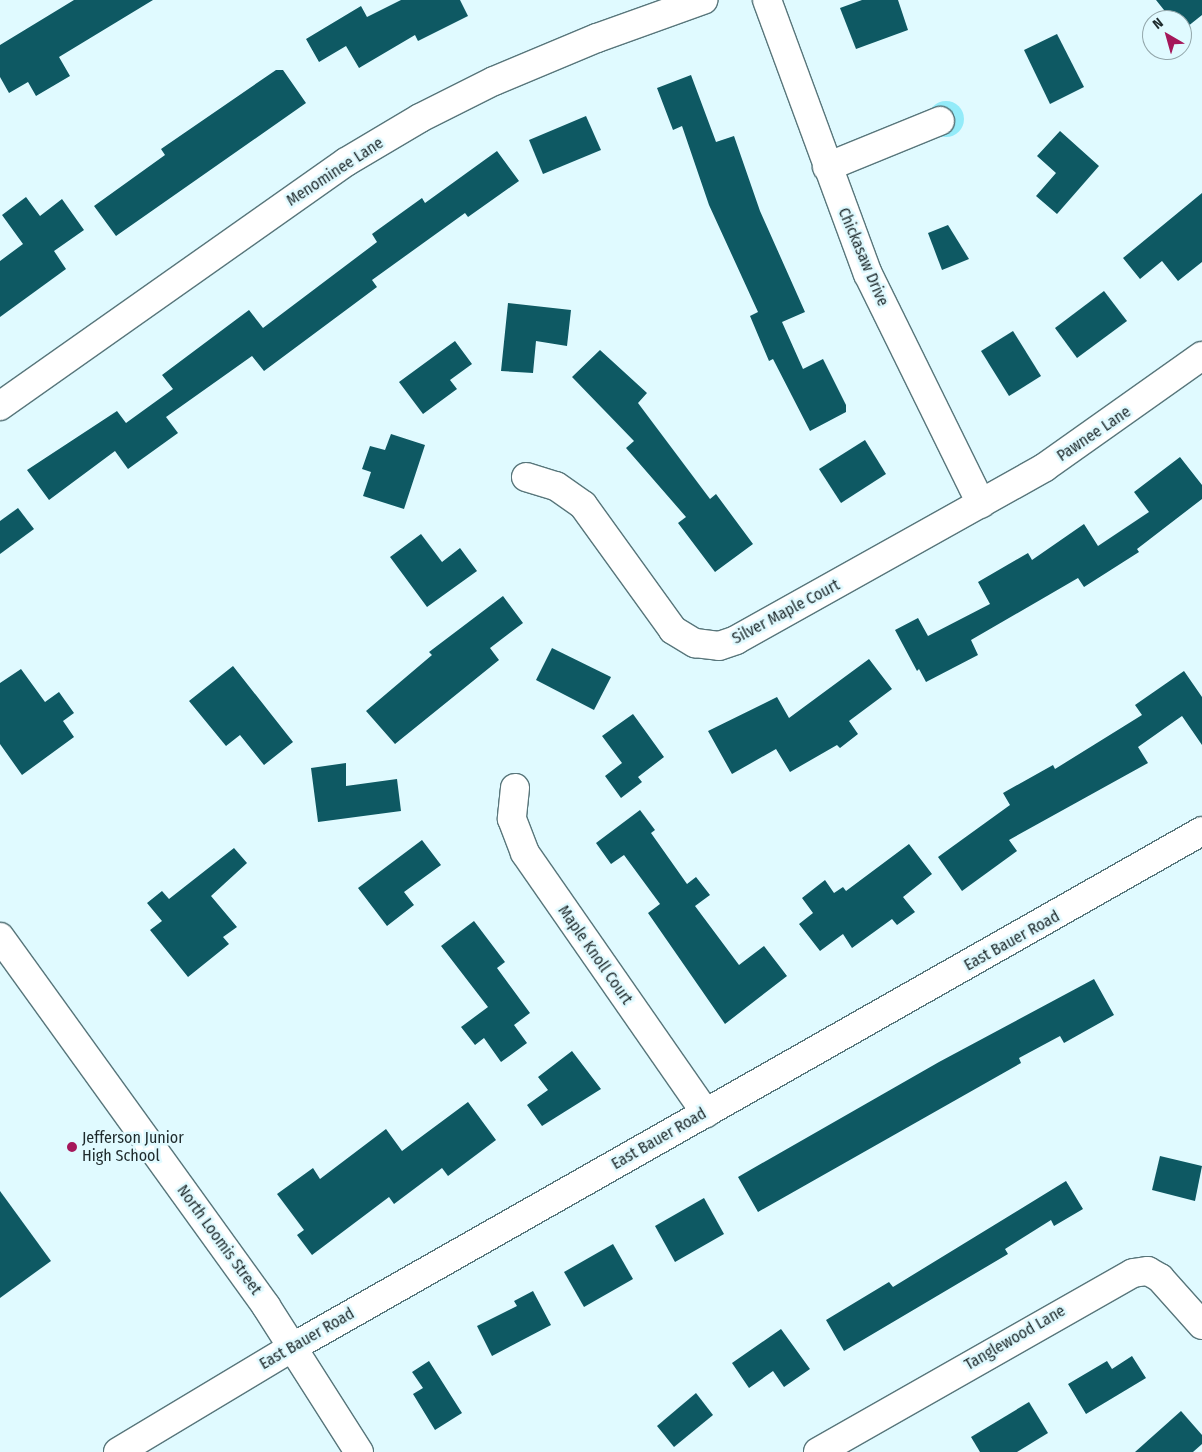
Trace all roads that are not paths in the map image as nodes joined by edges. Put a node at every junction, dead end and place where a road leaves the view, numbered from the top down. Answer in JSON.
{"nodes":[{"id":1,"x":703,"y":0,"type":"edge"},
{"id":2,"x":767,"y":0,"type":"edge"},
{"id":3,"x":940,"y":121,"type":"dead end"},
{"id":4,"x":827,"y":166,"type":"junction"},
{"id":5,"x":1202,"y":356,"type":"edge"},
{"id":6,"x":0,"y":406,"type":"edge"},
{"id":7,"x":526,"y":477,"type":"dead end"},
{"id":8,"x":982,"y":504,"type":"junction"},
{"id":9,"x":515,"y":788,"type":"dead end"},
{"id":10,"x":1202,"y":831,"type":"edge"},
{"id":11,"x":0,"y":937,"type":"edge"},
{"id":12,"x":706,"y":1113,"type":"junction"},
{"id":13,"x":1202,"y":1325,"type":"edge"},
{"id":14,"x":293,"y":1347,"type":"junction"},
{"id":15,"x":118,"y":1452,"type":"edge"},
{"id":16,"x":359,"y":1452,"type":"edge"},
{"id":17,"x":818,"y":1452,"type":"edge"}],
"edges":[{"from":1,"to":6,"type":"street","name":"Menominee Lane"},
{"from":2,"to":4,"type":"street","name":"Chickasaw Drive"},
{"from":3,"to":4,"type":"street"},
{"from":4,"to":8,"type":"street","name":"Chickasaw Drive"},
{"from":5,"to":8,"type":"street","name":"Pawnee Lane"},
{"from":7,"to":8,"type":"street","name":"Silver Maple Court"},
{"from":9,"to":12,"type":"street","name":"Maple Knoll Court"},
{"from":10,"to":12,"type":"street","name":"East Bauer Road"},
{"from":11,"to":14,"type":"street","name":"North Loomis Street"},
{"from":12,"to":14,"type":"street","name":"East Bauer Road"},
{"from":13,"to":17,"type":"street","name":"Tanglewood Lane"},
{"from":14,"to":15,"type":"street","name":"East Bauer Road"},
{"from":14,"to":16,"type":"street","name":"North Loomis Street"}]}
